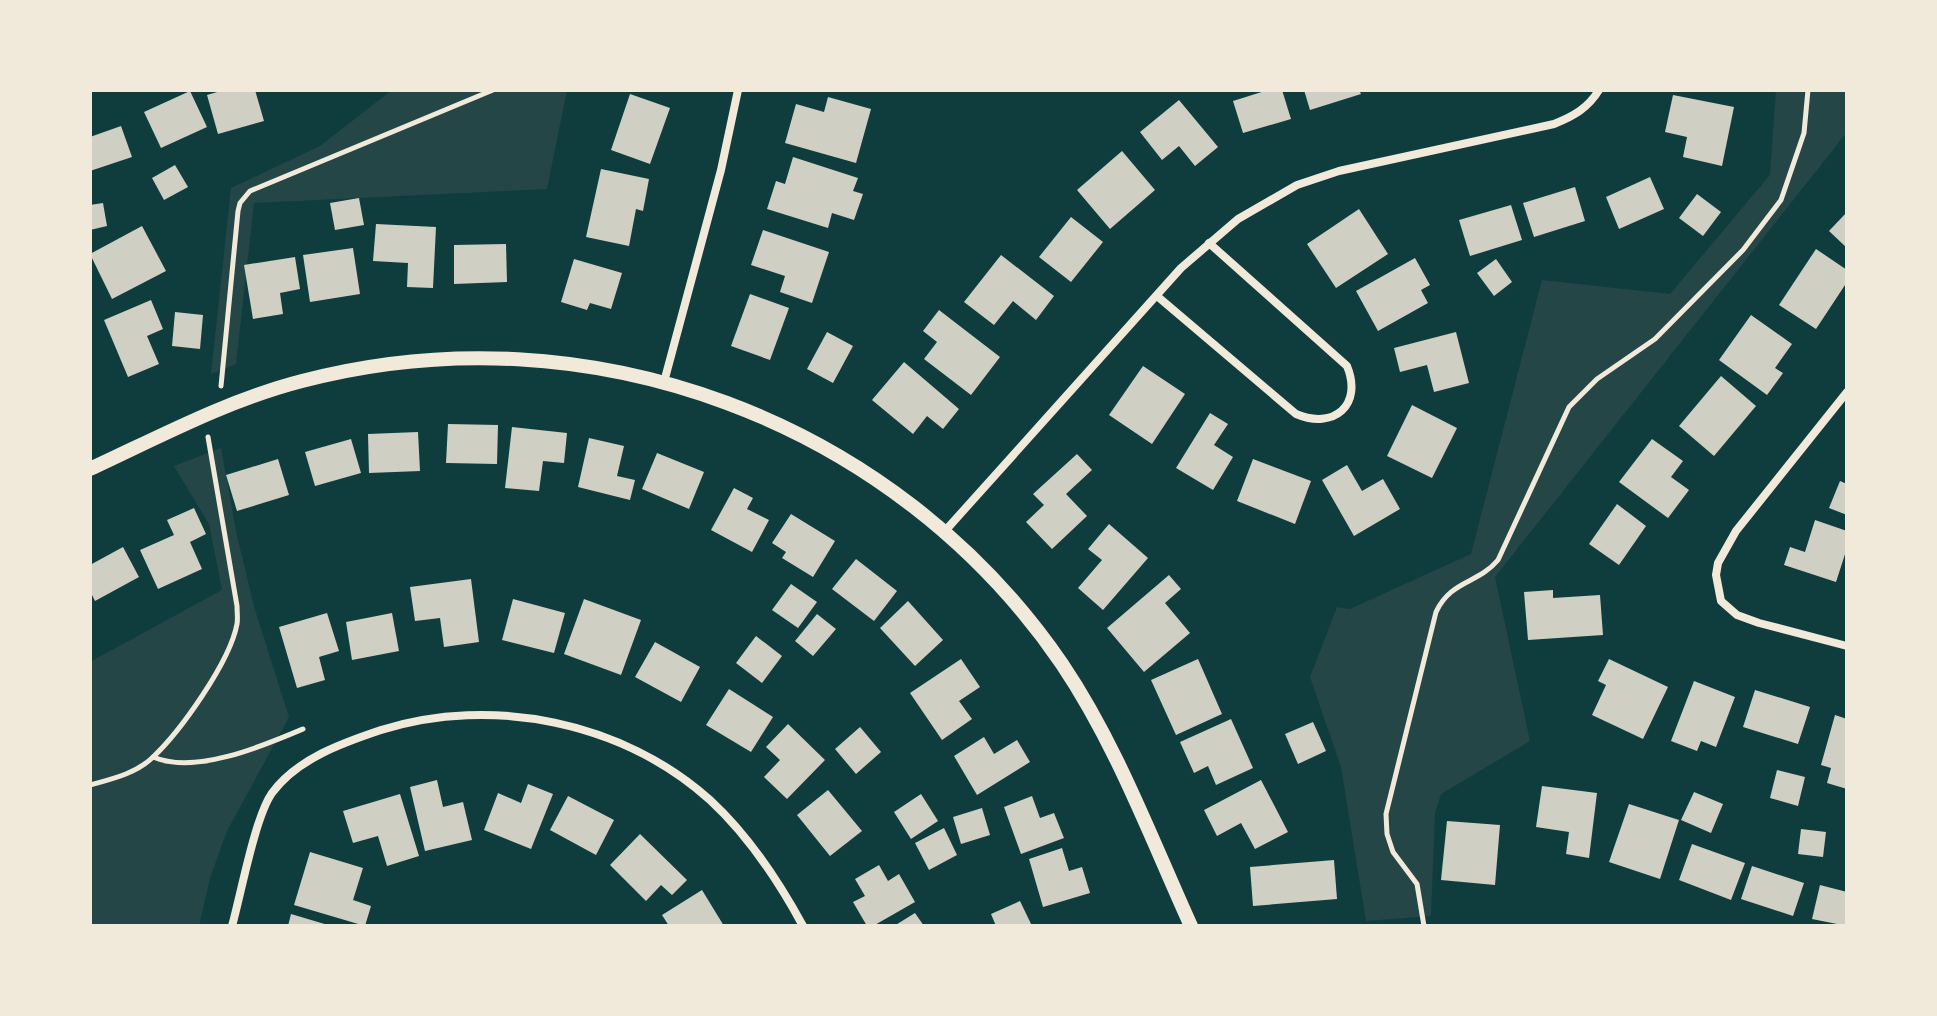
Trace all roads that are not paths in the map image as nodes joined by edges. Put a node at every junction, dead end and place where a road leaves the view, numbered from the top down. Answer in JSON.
{"nodes":[{"id":1,"x":738,"y":90,"type":"edge"},
{"id":2,"x":1599,"y":90,"type":"edge"},
{"id":3,"x":1209,"y":243,"type":"junction"},
{"id":4,"x":1157,"y":296,"type":"junction"},
{"id":5,"x":664,"y":382,"type":"junction"},
{"id":6,"x":1847,"y":392,"type":"edge"},
{"id":7,"x":90,"y":469,"type":"edge"},
{"id":8,"x":945,"y":531,"type":"junction"},
{"id":9,"x":1847,"y":646,"type":"edge"},
{"id":10,"x":232,"y":926,"type":"edge"},
{"id":11,"x":803,"y":926,"type":"edge"},
{"id":12,"x":1191,"y":926,"type":"edge"}],
"edges":[{"from":1,"to":5,"type":"street"},
{"from":2,"to":3,"type":"street"},
{"from":3,"to":4,"type":"street"},
{"from":3,"to":4,"type":"street"},
{"from":4,"to":8,"type":"street"},
{"from":5,"to":7,"type":"street"},
{"from":5,"to":8,"type":"street"},
{"from":6,"to":9,"type":"street"},
{"from":8,"to":12,"type":"street"},
{"from":10,"to":11,"type":"street"}]}
